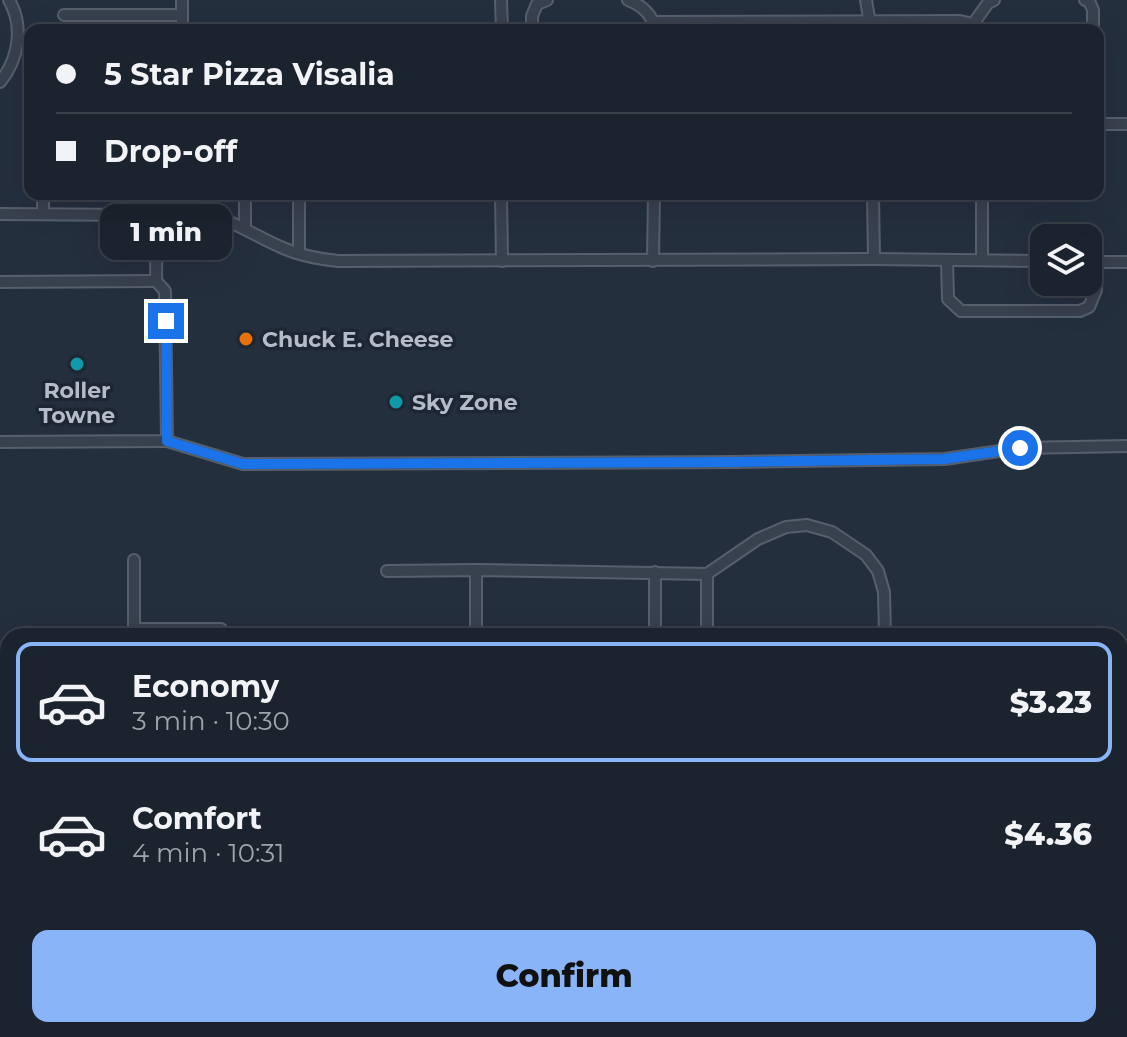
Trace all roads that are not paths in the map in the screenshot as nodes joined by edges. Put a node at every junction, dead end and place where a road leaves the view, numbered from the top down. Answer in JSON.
{"nodes":[{"id":1,"x":9,"y":0,"type":"edge"},
{"id":2,"x":182,"y":0,"type":"edge"},
{"id":3,"x":501,"y":0,"type":"edge"},
{"id":4,"x":547,"y":0,"type":"edge"},
{"id":5,"x":628,"y":0,"type":"edge"},
{"id":6,"x":866,"y":0,"type":"edge"},
{"id":7,"x":994,"y":0,"type":"edge"},
{"id":8,"x":1085,"y":0,"type":"edge"},
{"id":9,"x":64,"y":15,"type":"dead end"},
{"id":10,"x":182,"y":15,"type":"junction"},
{"id":11,"x":182,"y":24,"type":"edge"},
{"id":12,"x":502,"y":24,"type":"edge"},
{"id":13,"x":532,"y":24,"type":"edge"},
{"id":14,"x":653,"y":24,"type":"edge"},
{"id":15,"x":871,"y":24,"type":"edge"},
{"id":16,"x":907,"y":24,"type":"edge"},
{"id":17,"x":968,"y":24,"type":"edge"},
{"id":18,"x":977,"y":24,"type":"edge"},
{"id":19,"x":1093,"y":24,"type":"edge"},
{"id":20,"x":0,"y":82,"type":"edge"},
{"id":21,"x":1104,"y":124,"type":"edge"},
{"id":22,"x":1127,"y":124,"type":"edge"},
{"id":23,"x":43,"y":200,"type":"edge"},
{"id":24,"x":157,"y":200,"type":"edge"},
{"id":25,"x":245,"y":200,"type":"edge"},
{"id":26,"x":299,"y":200,"type":"edge"},
{"id":27,"x":501,"y":200,"type":"edge"},
{"id":28,"x":654,"y":200,"type":"edge"},
{"id":29,"x":873,"y":200,"type":"edge"},
{"id":30,"x":982,"y":200,"type":"edge"},
{"id":31,"x":156,"y":208,"type":"junction"},
{"id":32,"x":0,"y":214,"type":"edge"},
{"id":33,"x":43,"y":214,"type":"junction"},
{"id":34,"x":245,"y":227,"type":"junction"},
{"id":35,"x":299,"y":253,"type":"junction"},
{"id":36,"x":874,"y":259,"type":"junction"},
{"id":37,"x":947,"y":260,"type":"junction"},
{"id":38,"x":982,"y":260,"type":"junction"},
{"id":39,"x":502,"y":261,"type":"junction"},
{"id":40,"x":653,"y":261,"type":"junction"},
{"id":41,"x":1030,"y":261,"type":"edge"},
{"id":42,"x":1102,"y":262,"type":"edge"},
{"id":43,"x":1127,"y":262,"type":"edge"},
{"id":44,"x":156,"y":281,"type":"junction"},
{"id":45,"x":0,"y":282,"type":"edge"},
{"id":46,"x":1095,"y":296,"type":"edge"},
{"id":47,"x":167,"y":441,"type":"junction"},
{"id":48,"x":0,"y":442,"type":"edge"},
{"id":49,"x":1127,"y":446,"type":"edge"},
{"id":50,"x":134,"y":560,"type":"dead end"},
{"id":51,"x":476,"y":570,"type":"junction"},
{"id":52,"x":387,"y":571,"type":"dead end"},
{"id":53,"x":655,"y":572,"type":"junction"},
{"id":54,"x":707,"y":574,"type":"junction"},
{"id":55,"x":134,"y":628,"type":"edge"},
{"id":56,"x":476,"y":628,"type":"edge"},
{"id":57,"x":655,"y":628,"type":"edge"},
{"id":58,"x":707,"y":628,"type":"edge"},
{"id":59,"x":885,"y":628,"type":"edge"}],
"edges":[{"from":1,"to":20,"type":"lane"},
{"from":2,"to":10,"type":"lane"},
{"from":3,"to":12,"type":"lane"},
{"from":4,"to":13,"type":"lane"},
{"from":5,"to":14,"type":"lane"},
{"from":6,"to":15,"type":"lane"},
{"from":7,"to":18,"type":"lane"},
{"from":8,"to":19,"type":"lane"},
{"from":9,"to":10,"type":"lane"},
{"from":10,"to":11,"type":"lane"},
{"from":16,"to":17,"type":"lane"},
{"from":21,"to":22,"type":"lane"},
{"from":23,"to":33,"type":"lane"},
{"from":24,"to":31,"type":"lane"},
{"from":25,"to":34,"type":"lane"},
{"from":26,"to":35,"type":"lane"},
{"from":27,"to":39,"type":"lane"},
{"from":28,"to":40,"type":"lane"},
{"from":29,"to":36,"type":"lane"},
{"from":30,"to":38,"type":"lane"},
{"from":31,"to":33,"type":"lane"},
{"from":31,"to":34,"type":"lane"},
{"from":31,"to":44,"type":"lane"},
{"from":32,"to":33,"type":"lane"},
{"from":34,"to":35,"type":"lane"},
{"from":35,"to":39,"type":"lane"},
{"from":36,"to":37,"type":"lane"},
{"from":36,"to":40,"type":"lane"},
{"from":37,"to":38,"type":"lane"},
{"from":37,"to":46,"type":"lane"},
{"from":38,"to":41,"type":"lane"},
{"from":39,"to":40,"type":"lane"},
{"from":42,"to":43,"type":"lane"},
{"from":44,"to":45,"type":"lane"},
{"from":44,"to":47,"type":"lane"},
{"from":47,"to":48,"type":"lane"},
{"from":47,"to":49,"type":"lane"},
{"from":50,"to":55,"type":"lane"},
{"from":51,"to":52,"type":"lane"},
{"from":51,"to":53,"type":"lane"},
{"from":51,"to":56,"type":"lane"},
{"from":53,"to":54,"type":"lane"},
{"from":53,"to":57,"type":"lane"},
{"from":54,"to":58,"type":"lane"},
{"from":54,"to":59,"type":"lane"}]}
